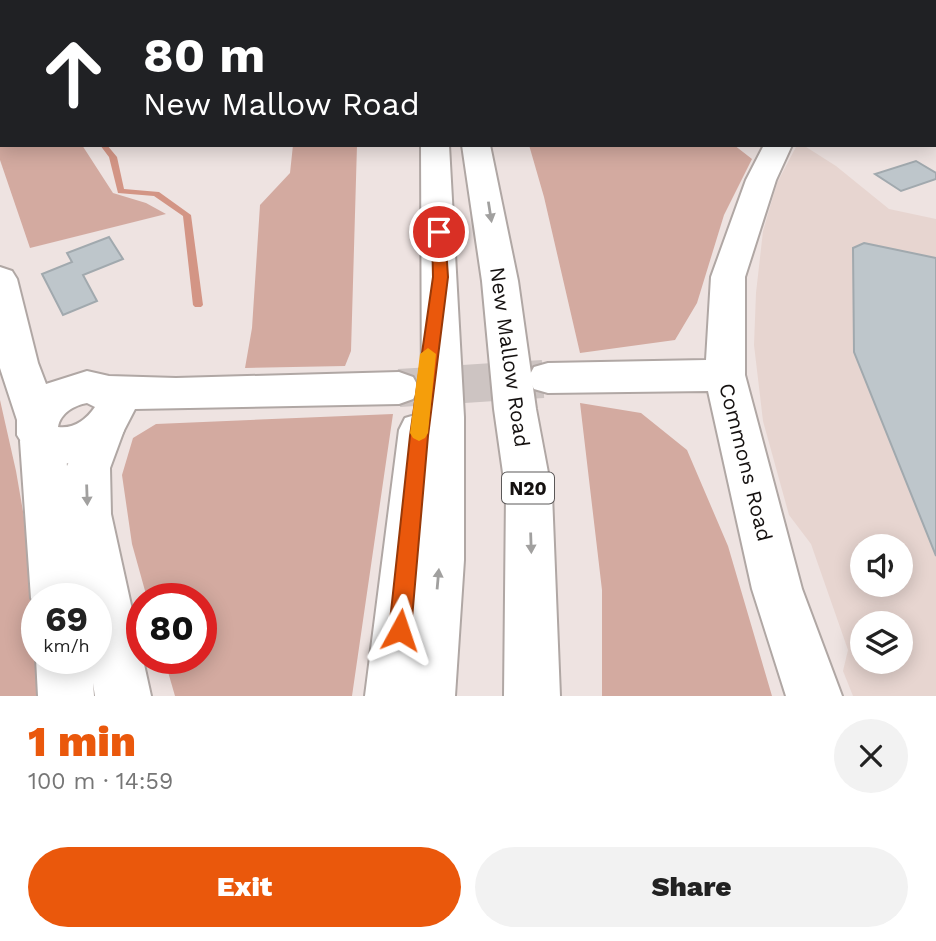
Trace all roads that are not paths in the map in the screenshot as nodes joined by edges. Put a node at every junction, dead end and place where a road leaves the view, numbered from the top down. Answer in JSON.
{"nodes":[{"id":1,"x":435,"y":147,"type":"edge"},
{"id":2,"x":476,"y":147,"type":"edge"},
{"id":3,"x":777,"y":147,"type":"edge"},
{"id":4,"x":440,"y":277,"type":"junction"},
{"id":5,"x":0,"y":279,"type":"edge"},
{"id":6,"x":18,"y":363,"type":"junction"},
{"id":7,"x":725,"y":375,"type":"junction"},
{"id":8,"x":548,"y":378,"type":"tunnel mouth"},
{"id":9,"x":399,"y":388,"type":"tunnel mouth"},
{"id":10,"x":99,"y":408,"type":"junction"},
{"id":11,"x":40,"y":430,"type":"junction"},
{"id":12,"x":55,"y":583,"type":"edge"},
{"id":13,"x":65,"y":674,"type":"edge"},
{"id":14,"x":66,"y":696,"type":"edge"},
{"id":15,"x":124,"y":696,"type":"edge"},
{"id":16,"x":393,"y":696,"type":"edge"},
{"id":17,"x":427,"y":696,"type":"edge"},
{"id":18,"x":532,"y":696,"type":"edge"},
{"id":19,"x":814,"y":696,"type":"edge"}],
"edges":[{"from":1,"to":4,"type":"main road"},
{"from":2,"to":18,"type":"main road","name":"New Mallow Road","number":"N20","one_way":true},
{"from":3,"to":7,"type":"main road","name":"Commons Road"},
{"from":4,"to":16,"type":"main road"},
{"from":17,"to":4,"type":"main road","one_way":true},
{"from":5,"to":6,"type":"main road"},
{"from":6,"to":10,"type":"main road"},
{"from":6,"to":11,"type":"main road"},
{"from":7,"to":8,"type":"main road"},
{"from":7,"to":19,"type":"main road","name":"Commons Road"},
{"from":9,"to":10,"type":"main road"},
{"from":10,"to":11,"type":"main road"},
{"from":10,"to":15,"type":"main road","one_way":true},
{"from":11,"to":12,"type":"main road"},
{"from":13,"to":14,"type":"main road"}]}
